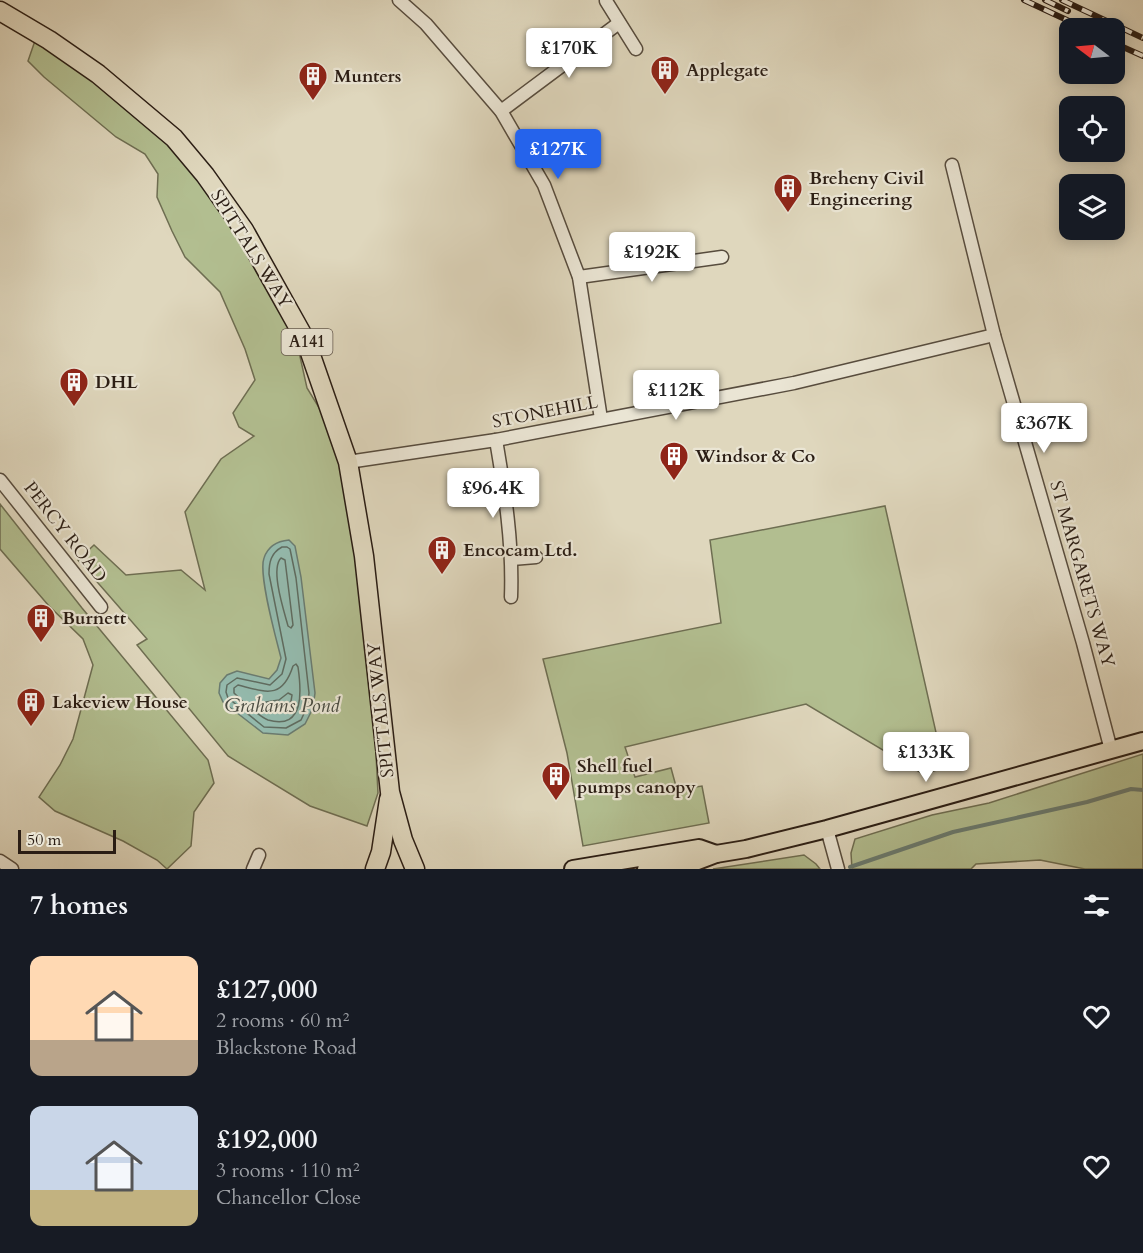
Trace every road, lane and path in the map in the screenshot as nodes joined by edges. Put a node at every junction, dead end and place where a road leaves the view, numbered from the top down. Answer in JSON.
{"nodes":[{"id":1,"x":399,"y":0,"type":"edge"},
{"id":2,"x":606,"y":1,"type":"edge"},
{"id":3,"x":0,"y":11,"type":"edge"},
{"id":4,"x":619,"y":23,"type":"junction"},
{"id":5,"x":636,"y":49,"type":"dead end"},
{"id":6,"x":501,"y":111,"type":"junction"},
{"id":7,"x":952,"y":165,"type":"dead end"},
{"id":8,"x":722,"y":257,"type":"dead end"},
{"id":9,"x":579,"y":277,"type":"junction"},
{"id":10,"x":994,"y":335,"type":"junction"},
{"id":11,"x":601,"y":419,"type":"junction"},
{"id":12,"x":496,"y":440,"type":"junction"},
{"id":13,"x":348,"y":462,"type":"junction"},
{"id":14,"x":0,"y":480,"type":"edge"},
{"id":15,"x":536,"y":557,"type":"dead end"},
{"id":16,"x":513,"y":559,"type":"junction"},
{"id":17,"x":511,"y":597,"type":"dead end"},
{"id":18,"x":101,"y":607,"type":"dead end"},
{"id":19,"x":1143,"y":741,"type":"edge"},
{"id":20,"x":1111,"y":750,"type":"junction"},
{"id":21,"x":390,"y":792,"type":"junction"},
{"id":22,"x":827,"y":829,"type":"junction"},
{"id":23,"x":716,"y":854,"type":"junction"},
{"id":24,"x":259,"y":855,"type":"dead end"},
{"id":25,"x":0,"y":861,"type":"edge"},
{"id":26,"x":652,"y":868,"type":"edge"},
{"id":27,"x":12,"y":869,"type":"edge"},
{"id":28,"x":253,"y":869,"type":"edge"},
{"id":29,"x":375,"y":869,"type":"edge"},
{"id":30,"x":415,"y":869,"type":"edge"},
{"id":31,"x":573,"y":869,"type":"edge"},
{"id":32,"x":838,"y":869,"type":"edge"}],
"edges":[{"from":1,"to":6,"type":"street"},
{"from":2,"to":4,"type":"street"},
{"from":3,"to":13,"type":"highway","name":"SPITTALS WAY","number":"A141"},
{"from":4,"to":5,"type":"street"},
{"from":4,"to":6,"type":"street"},
{"from":6,"to":9,"type":"street"},
{"from":7,"to":10,"type":"street","name":"ST MARGARETS WAY"},
{"from":8,"to":9,"type":"street"},
{"from":9,"to":11,"type":"street"},
{"from":10,"to":11,"type":"street","name":"STONEHILL"},
{"from":10,"to":20,"type":"street","name":"ST MARGARETS WAY"},
{"from":11,"to":12,"type":"street","name":"STONEHILL"},
{"from":12,"to":13,"type":"street","name":"STONEHILL"},
{"from":12,"to":16,"type":"street"},
{"from":13,"to":21,"type":"highway","name":"SPITTALS WAY","number":"A141"},
{"from":14,"to":18,"type":"street","name":"PERCY ROAD"},
{"from":15,"to":16,"type":"street"},
{"from":16,"to":17,"type":"street"},
{"from":19,"to":20,"type":"main road"},
{"from":20,"to":22,"type":"main road"},
{"from":21,"to":29,"type":"highway","name":"SPITTALS WAY","number":"A141"},
{"from":21,"to":30,"type":"highway","name":"SPITTALS WAY","number":"A141"},
{"from":22,"to":23,"type":"main road"},
{"from":22,"to":32,"type":"street"},
{"from":23,"to":26,"type":"main road"},
{"from":23,"to":31,"type":"main road"},
{"from":24,"to":28,"type":"street"},
{"from":25,"to":27,"type":"street"}]}
